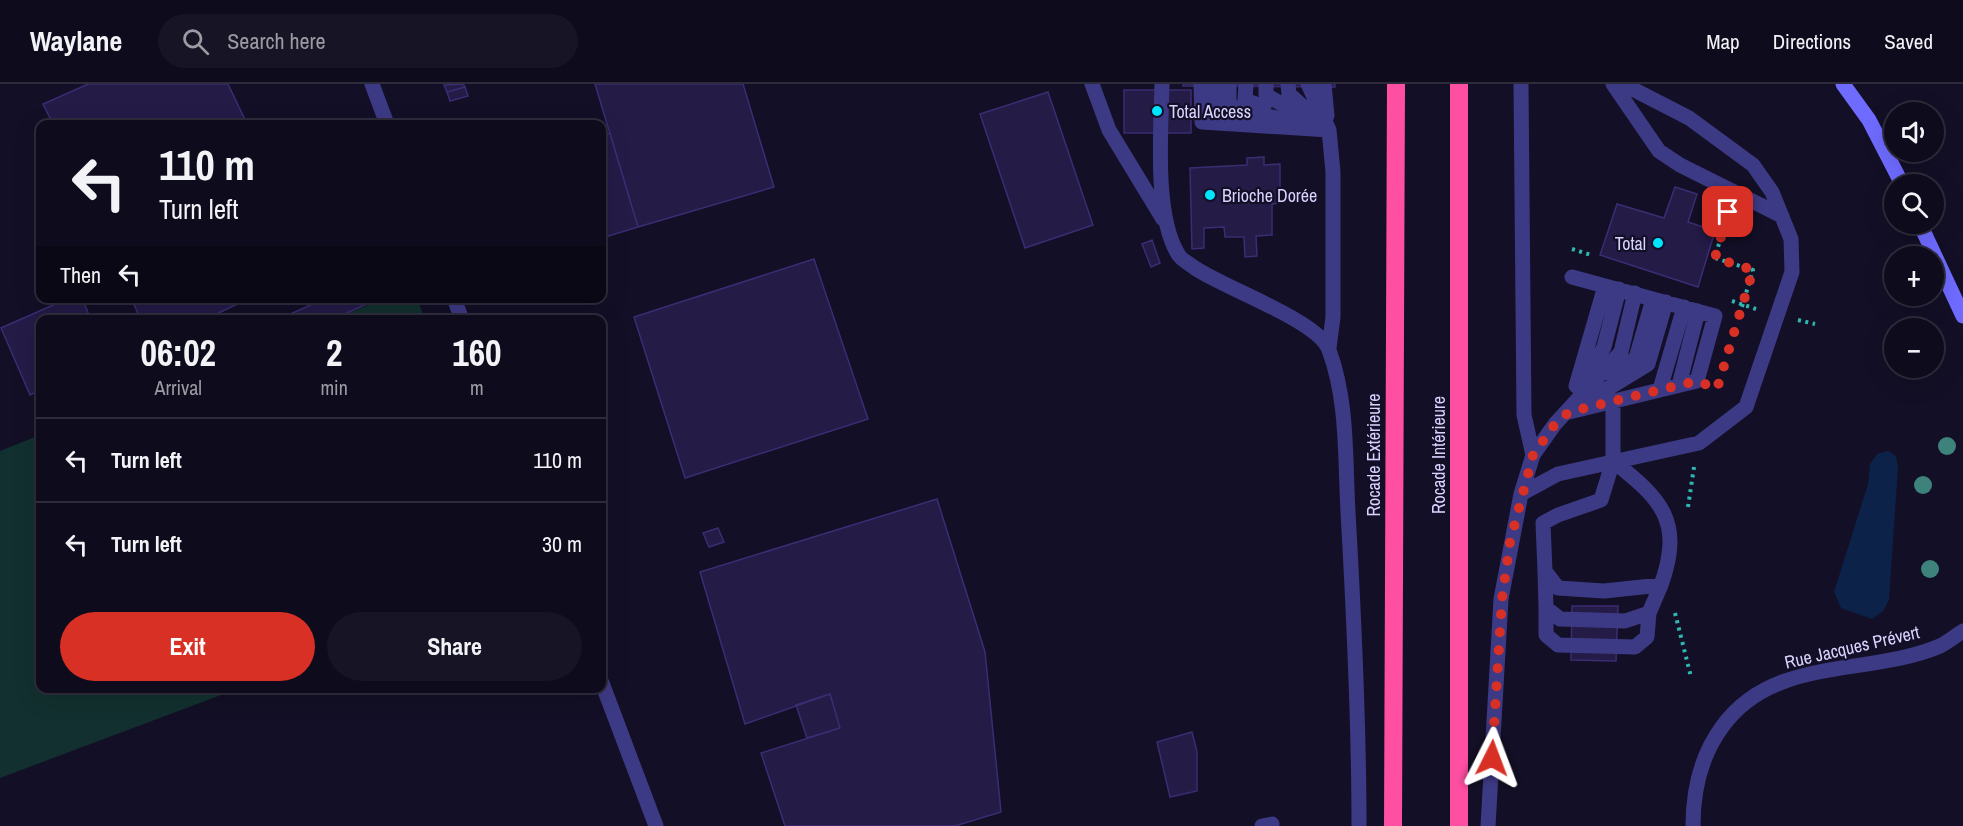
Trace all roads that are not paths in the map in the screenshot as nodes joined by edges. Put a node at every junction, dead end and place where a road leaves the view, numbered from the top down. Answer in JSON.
{"nodes":[{"id":1,"x":372,"y":84,"type":"edge"},
{"id":2,"x":1092,"y":84,"type":"edge"},
{"id":3,"x":1162,"y":84,"type":"edge"},
{"id":4,"x":1201,"y":84,"type":"edge"},
{"id":5,"x":1214,"y":84,"type":"edge"},
{"id":6,"x":1229,"y":84,"type":"edge"},
{"id":7,"x":1246,"y":84,"type":"edge"},
{"id":8,"x":1266,"y":84,"type":"edge"},
{"id":9,"x":1288,"y":84,"type":"edge"},
{"id":10,"x":1308,"y":84,"type":"edge"},
{"id":11,"x":1324,"y":84,"type":"edge"},
{"id":12,"x":1396,"y":84,"type":"edge"},
{"id":13,"x":1459,"y":84,"type":"edge"},
{"id":14,"x":1521,"y":84,"type":"edge"},
{"id":15,"x":1613,"y":84,"type":"edge"},
{"id":16,"x":1623,"y":84,"type":"edge"},
{"id":17,"x":1843,"y":84,"type":"edge"},
{"id":18,"x":386,"y":120,"type":"edge"},
{"id":19,"x":1329,"y":130,"type":"junction"},
{"id":20,"x":1897,"y":174,"type":"edge"},
{"id":21,"x":1782,"y":216,"type":"junction"},
{"id":22,"x":1165,"y":222,"type":"junction"},
{"id":23,"x":1925,"y":234,"type":"edge"},
{"id":24,"x":1572,"y":277,"type":"dead end"},
{"id":25,"x":1612,"y":287,"type":"junction"},
{"id":26,"x":1635,"y":293,"type":"junction"},
{"id":27,"x":1660,"y":301,"type":"junction"},
{"id":28,"x":1690,"y":309,"type":"junction"},
{"id":29,"x":1963,"y":316,"type":"edge"},
{"id":30,"x":1329,"y":348,"type":"junction"},
{"id":31,"x":1660,"y":389,"type":"junction"},
{"id":32,"x":1613,"y":401,"type":"junction"},
{"id":33,"x":1569,"y":412,"type":"junction"},
{"id":34,"x":1533,"y":455,"type":"junction"},
{"id":35,"x":1613,"y":461,"type":"junction"},
{"id":36,"x":1521,"y":494,"type":"junction"},
{"id":37,"x":1545,"y":571,"type":"junction"},
{"id":38,"x":1661,"y":585,"type":"junction"},
{"id":39,"x":1546,"y":608,"type":"junction"},
{"id":40,"x":1649,"y":613,"type":"junction"},
{"id":41,"x":1963,"y":631,"type":"edge"},
{"id":42,"x":605,"y":693,"type":"edge"},
{"id":43,"x":656,"y":826,"type":"edge"},
{"id":44,"x":1359,"y":826,"type":"edge"},
{"id":45,"x":1393,"y":826,"type":"edge"},
{"id":46,"x":1460,"y":826,"type":"edge"},
{"id":47,"x":1488,"y":826,"type":"edge"},
{"id":48,"x":1693,"y":826,"type":"edge"}],
"edges":[{"from":1,"to":18,"type":"street"},
{"from":2,"to":22,"type":"street"},
{"from":3,"to":22,"type":"street"},
{"from":4,"to":19,"type":"street"},
{"from":5,"to":19,"type":"street"},
{"from":6,"to":19,"type":"street"},
{"from":7,"to":19,"type":"street"},
{"from":8,"to":19,"type":"street"},
{"from":9,"to":19,"type":"street"},
{"from":10,"to":19,"type":"street"},
{"from":11,"to":19,"type":"street"},
{"from":12,"to":45,"type":"highway","name":"Rocade Extérieure"},
{"from":13,"to":46,"type":"highway","name":"Rocade Intérieure"},
{"from":14,"to":34,"type":"street"},
{"from":15,"to":21,"type":"street"},
{"from":16,"to":21,"type":"street"},
{"from":17,"to":20,"type":"street"},
{"from":19,"to":30,"type":"street"},
{"from":21,"to":35,"type":"street"},
{"from":22,"to":30,"type":"street"},
{"from":23,"to":29,"type":"street"},
{"from":24,"to":25,"type":"street"},
{"from":25,"to":26,"type":"street"},
{"from":25,"to":33,"type":"street"},
{"from":26,"to":27,"type":"street"},
{"from":26,"to":33,"type":"street"},
{"from":27,"to":28,"type":"street"},
{"from":27,"to":33,"type":"street"},
{"from":28,"to":31,"type":"street"},
{"from":28,"to":31,"type":"street"},
{"from":30,"to":44,"type":"street"},
{"from":31,"to":32,"type":"street"},
{"from":32,"to":33,"type":"street"},
{"from":32,"to":35,"type":"street"},
{"from":33,"to":34,"type":"street"},
{"from":34,"to":36,"type":"street"},
{"from":35,"to":36,"type":"street"},
{"from":35,"to":37,"type":"street"},
{"from":35,"to":38,"type":"street"},
{"from":36,"to":47,"type":"street"},
{"from":37,"to":38,"type":"street"},
{"from":37,"to":39,"type":"street"},
{"from":38,"to":40,"type":"street"},
{"from":39,"to":40,"type":"street"},
{"from":39,"to":40,"type":"street"},
{"from":41,"to":48,"type":"street","name":"Rue Jacques Prévert"},
{"from":42,"to":43,"type":"street"}]}
